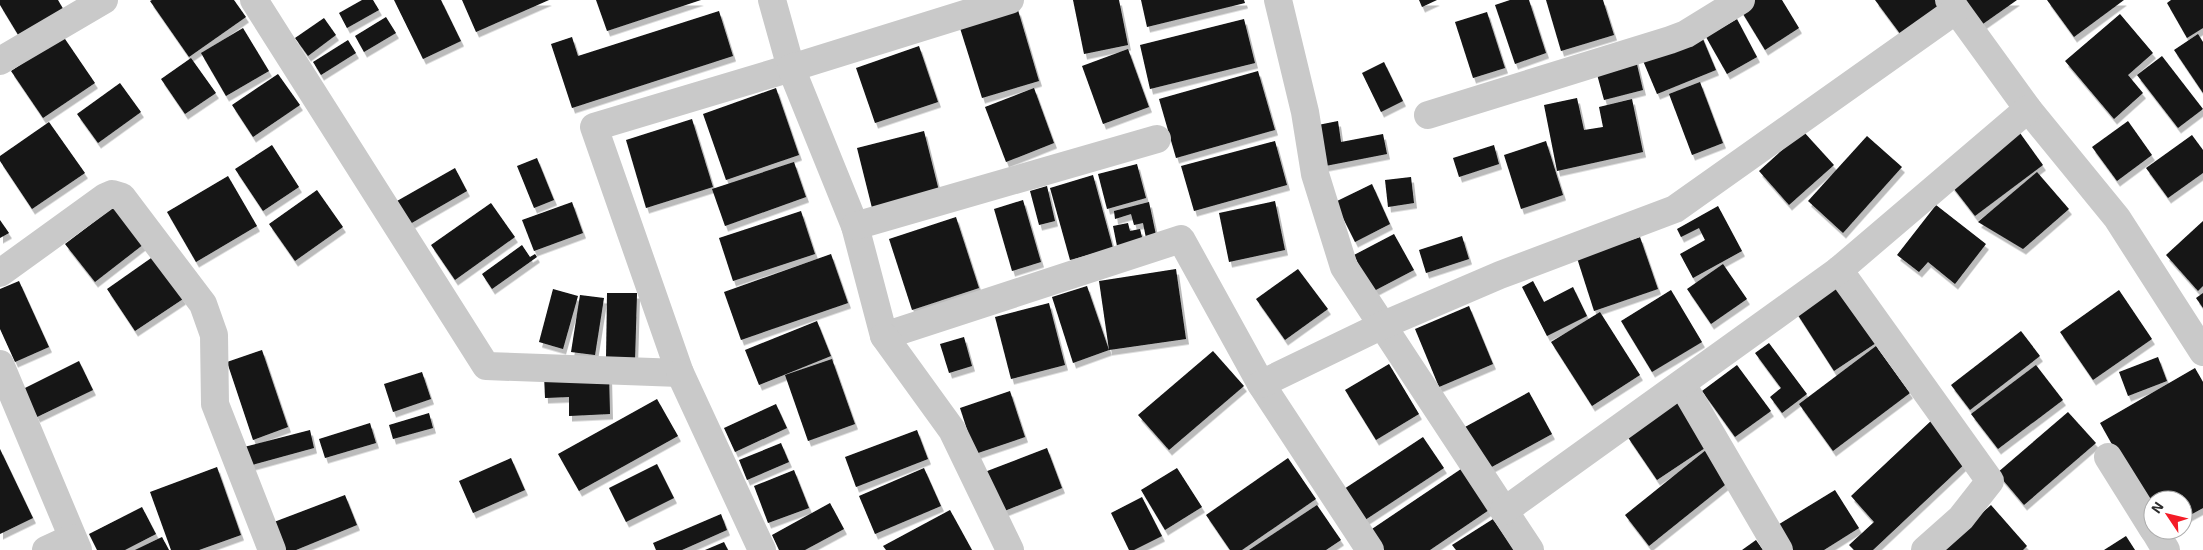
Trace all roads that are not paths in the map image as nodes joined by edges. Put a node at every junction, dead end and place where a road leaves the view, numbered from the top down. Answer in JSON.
{"nodes":[{"id":1,"x":104,"y":0,"type":"edge"},
{"id":2,"x":254,"y":0,"type":"edge"},
{"id":3,"x":772,"y":0,"type":"edge"},
{"id":4,"x":1010,"y":0,"type":"edge"},
{"id":5,"x":1278,"y":0,"type":"edge"},
{"id":6,"x":1741,"y":0,"type":"edge"},
{"id":7,"x":1953,"y":5,"type":"edge"},
{"id":8,"x":0,"y":61,"type":"edge"},
{"id":9,"x":791,"y":68,"type":"junction"},
{"id":10,"x":2028,"y":109,"type":"junction"},
{"id":11,"x":1428,"y":115,"type":"dead end"},
{"id":12,"x":1157,"y":139,"type":"dead end"},
{"id":13,"x":855,"y":226,"type":"junction"},
{"id":14,"x":1839,"y":270,"type":"junction"},
{"id":15,"x":0,"y":273,"type":"edge"},
{"id":16,"x":1381,"y":326,"type":"junction"},
{"id":17,"x":884,"y":336,"type":"junction"},
{"id":18,"x":2203,"y":352,"type":"edge"},
{"id":19,"x":0,"y":364,"type":"edge"},
{"id":20,"x":680,"y":373,"type":"junction"},
{"id":21,"x":1261,"y":384,"type":"junction"},
{"id":22,"x":1682,"y":384,"type":"junction"},
{"id":23,"x":2108,"y":457,"type":"dead end"},
{"id":24,"x":1504,"y":511,"type":"junction"},
{"id":25,"x":2143,"y":513,"type":"edge"},
{"id":26,"x":75,"y":544,"type":"edge"},
{"id":27,"x":46,"y":550,"type":"edge"},
{"id":28,"x":272,"y":550,"type":"edge"},
{"id":29,"x":762,"y":550,"type":"edge"},
{"id":30,"x":1010,"y":550,"type":"edge"},
{"id":31,"x":1370,"y":550,"type":"edge"},
{"id":32,"x":1530,"y":550,"type":"edge"},
{"id":33,"x":1779,"y":550,"type":"edge"},
{"id":34,"x":1925,"y":550,"type":"edge"}],
"edges":[{"from":1,"to":8,"type":"street"},
{"from":2,"to":20,"type":"street"},
{"from":3,"to":9,"type":"street"},
{"from":4,"to":9,"type":"street"},
{"from":5,"to":16,"type":"street"},
{"from":6,"to":11,"type":"street"},
{"from":7,"to":10,"type":"street"},
{"from":7,"to":16,"type":"street"},
{"from":9,"to":13,"type":"street"},
{"from":9,"to":20,"type":"street"},
{"from":10,"to":14,"type":"street"},
{"from":10,"to":18,"type":"street"},
{"from":12,"to":13,"type":"street"},
{"from":13,"to":17,"type":"street"},
{"from":14,"to":22,"type":"street"},
{"from":14,"to":34,"type":"street"},
{"from":15,"to":28,"type":"street"},
{"from":16,"to":21,"type":"street"},
{"from":16,"to":24,"type":"street"},
{"from":17,"to":21,"type":"street"},
{"from":17,"to":30,"type":"street"},
{"from":19,"to":26,"type":"street"},
{"from":20,"to":29,"type":"street"},
{"from":21,"to":31,"type":"street"},
{"from":22,"to":24,"type":"street"},
{"from":22,"to":33,"type":"street"},
{"from":23,"to":25,"type":"street"},
{"from":24,"to":32,"type":"street"},
{"from":26,"to":27,"type":"street"}]}
